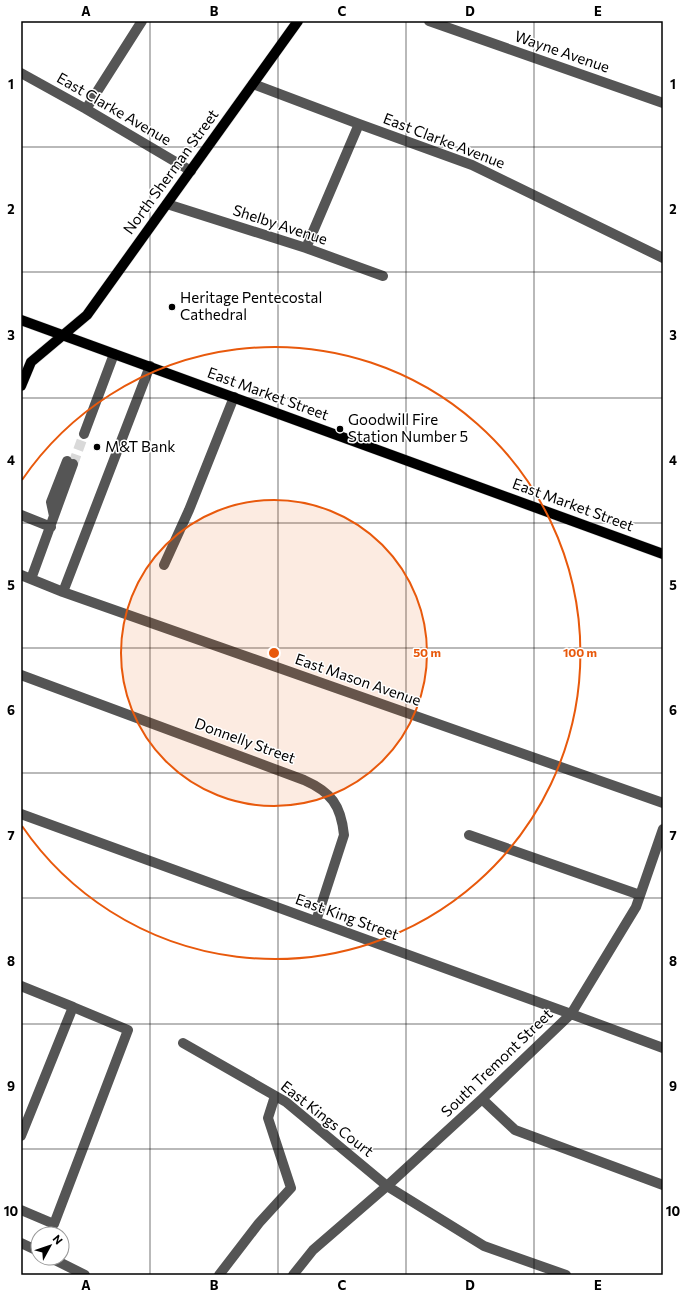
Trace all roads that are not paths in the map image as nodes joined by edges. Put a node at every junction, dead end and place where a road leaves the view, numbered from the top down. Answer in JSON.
{"nodes":[{"id":1,"x":298,"y":21,"type":"edge"},
{"id":2,"x":429,"y":21,"type":"edge"},
{"id":3,"x":140,"y":22,"type":"edge"},
{"id":4,"x":21,"y":73,"type":"edge"},
{"id":5,"x":253,"y":84,"type":"junction"},
{"id":6,"x":663,"y":104,"type":"edge"},
{"id":7,"x":86,"y":109,"type":"junction"},
{"id":8,"x":359,"y":124,"type":"junction"},
{"id":9,"x":191,"y":171,"type":"junction"},
{"id":10,"x":167,"y":204,"type":"junction"},
{"id":11,"x":306,"y":248,"type":"junction"},
{"id":12,"x":663,"y":258,"type":"edge"},
{"id":13,"x":383,"y":276,"type":"dead end"},
{"id":14,"x":21,"y":320,"type":"edge"},
{"id":15,"x":63,"y":335,"type":"junction"},
{"id":16,"x":114,"y":354,"type":"junction"},
{"id":17,"x":150,"y":366,"type":"junction"},
{"id":18,"x":21,"y":386,"type":"edge"},
{"id":19,"x":234,"y":397,"type":"junction"},
{"id":20,"x":81,"y":433,"type":"tunnel mouth"},
{"id":21,"x":70,"y":462,"type":"tunnel mouth"},
{"id":22,"x":21,"y":515,"type":"edge"},
{"id":23,"x":51,"y":527,"type":"junction"},
{"id":24,"x":663,"y":554,"type":"edge"},
{"id":25,"x":164,"y":565,"type":"dead end"},
{"id":26,"x":21,"y":575,"type":"edge"},
{"id":27,"x":31,"y":579,"type":"junction"},
{"id":28,"x":63,"y":592,"type":"junction"},
{"id":29,"x":21,"y":675,"type":"edge"},
{"id":30,"x":663,"y":803,"type":"edge"},
{"id":31,"x":21,"y":814,"type":"edge"},
{"id":32,"x":663,"y":829,"type":"edge"},
{"id":33,"x":469,"y":836,"type":"dead end"},
{"id":34,"x":640,"y":895,"type":"junction"},
{"id":35,"x":316,"y":921,"type":"junction"},
{"id":36,"x":21,"y":986,"type":"edge"},
{"id":37,"x":73,"y":1007,"type":"junction"},
{"id":38,"x":571,"y":1014,"type":"junction"},
{"id":39,"x":183,"y":1044,"type":"dead end"},
{"id":40,"x":663,"y":1048,"type":"edge"},
{"id":41,"x":275,"y":1096,"type":"junction"},
{"id":42,"x":482,"y":1099,"type":"junction"},
{"id":43,"x":21,"y":1136,"type":"edge"},
{"id":44,"x":663,"y":1185,"type":"edge"},
{"id":45,"x":387,"y":1186,"type":"junction"},
{"id":46,"x":21,"y":1210,"type":"edge"},
{"id":47,"x":67,"y":1266,"type":"edge"},
{"id":48,"x":85,"y":1275,"type":"edge"},
{"id":49,"x":219,"y":1275,"type":"edge"},
{"id":50,"x":293,"y":1275,"type":"edge"},
{"id":51,"x":566,"y":1275,"type":"edge"}],
"edges":[{"from":1,"to":5,"type":"main road","name":"North Sherman Street"},
{"from":2,"to":6,"type":"street","name":"Wayne Avenue"},
{"from":3,"to":7,"type":"street"},
{"from":4,"to":7,"type":"street","name":"East Clarke Avenue"},
{"from":5,"to":8,"type":"street","name":"East Clarke Avenue"},
{"from":5,"to":9,"type":"main road","name":"North Sherman Street"},
{"from":7,"to":9,"type":"street","name":"East Clarke Avenue"},
{"from":8,"to":11,"type":"street"},
{"from":8,"to":12,"type":"street","name":"East Clarke Avenue"},
{"from":9,"to":10,"type":"main road","name":"North Sherman Street"},
{"from":10,"to":11,"type":"street","name":"Shelby Avenue"},
{"from":10,"to":15,"type":"main road","name":"North Sherman Street"},
{"from":11,"to":13,"type":"street","name":"Shelby Avenue"},
{"from":14,"to":15,"type":"main road","name":"East Market Street"},
{"from":15,"to":16,"type":"main road","name":"East Market Street"},
{"from":15,"to":18,"type":"main road","name":"North Sherman Street"},
{"from":16,"to":17,"type":"main road","name":"East Market Street"},
{"from":16,"to":20,"type":"street"},
{"from":17,"to":19,"type":"main road","name":"East Market Street"},
{"from":17,"to":28,"type":"street"},
{"from":19,"to":24,"type":"main road","name":"East Market Street"},
{"from":19,"to":25,"type":"street"},
{"from":21,"to":23,"type":"street"},
{"from":22,"to":23,"type":"street"},
{"from":23,"to":27,"type":"street"},
{"from":26,"to":27,"type":"street","name":"East Mason Avenue"},
{"from":27,"to":28,"type":"street","name":"East Mason Avenue"},
{"from":28,"to":30,"type":"street","name":"East Mason Avenue"},
{"from":29,"to":35,"type":"street","name":"Donnelly Street"},
{"from":31,"to":35,"type":"street","name":"East King Street"},
{"from":32,"to":34,"type":"street","name":"South Tremont Street"},
{"from":33,"to":34,"type":"street"},
{"from":34,"to":38,"type":"street","name":"South Tremont Street"},
{"from":35,"to":38,"type":"street","name":"East King Street"},
{"from":36,"to":37,"type":"street"},
{"from":37,"to":43,"type":"street"},
{"from":37,"to":46,"type":"street"},
{"from":38,"to":40,"type":"street","name":"East King Street"},
{"from":38,"to":42,"type":"street","name":"South Tremont Street"},
{"from":39,"to":41,"type":"street","name":"East Kings Court"},
{"from":41,"to":45,"type":"street","name":"East Kings Court"},
{"from":41,"to":49,"type":"street"},
{"from":42,"to":44,"type":"street"},
{"from":42,"to":45,"type":"street","name":"South Tremont Street"},
{"from":45,"to":50,"type":"street","name":"South Tremont Street"},
{"from":45,"to":51,"type":"street","name":"East Kings Court"},
{"from":47,"to":48,"type":"street"}]}
